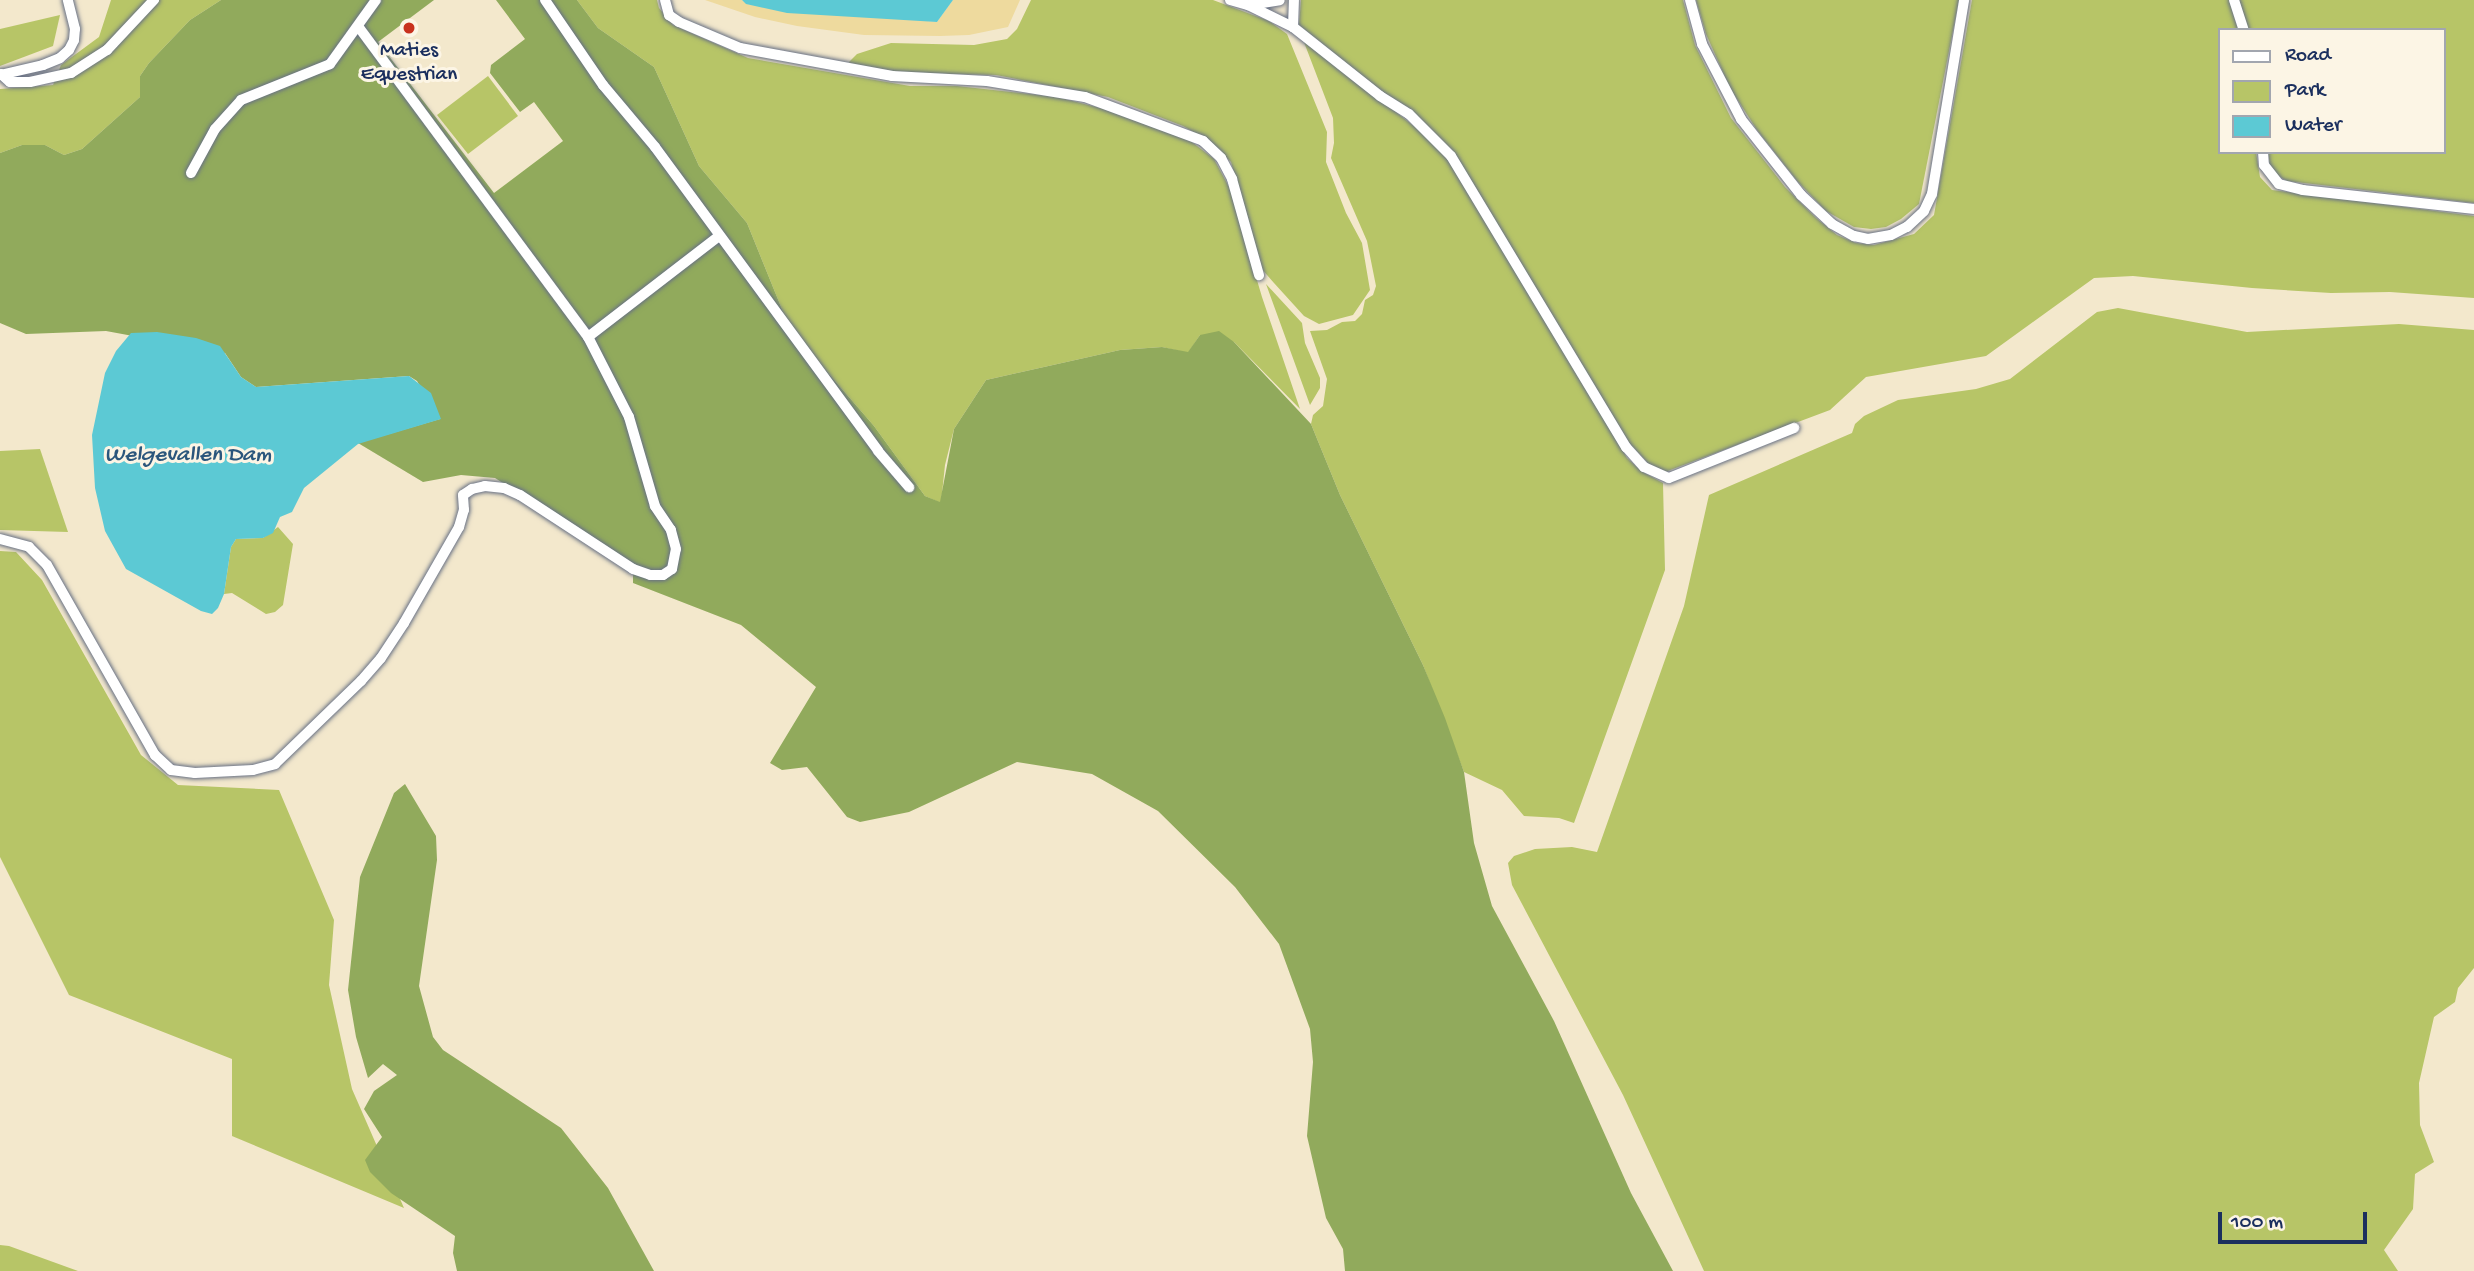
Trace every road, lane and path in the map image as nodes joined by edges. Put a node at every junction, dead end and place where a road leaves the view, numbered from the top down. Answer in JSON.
{"nodes":[{"id":1,"x":68,"y":0,"type":"edge"},
{"id":2,"x":153,"y":0,"type":"edge"},
{"id":3,"x":376,"y":0,"type":"edge"},
{"id":4,"x":545,"y":0,"type":"edge"},
{"id":5,"x":665,"y":0,"type":"edge"},
{"id":6,"x":1230,"y":0,"type":"edge"},
{"id":7,"x":1280,"y":0,"type":"edge"},
{"id":8,"x":1294,"y":0,"type":"edge"},
{"id":9,"x":1690,"y":0,"type":"edge"},
{"id":10,"x":1964,"y":0,"type":"edge"},
{"id":11,"x":2234,"y":0,"type":"edge"},
{"id":12,"x":1248,"y":5,"type":"junction"},
{"id":13,"x":1293,"y":27,"type":"junction"},
{"id":14,"x":359,"y":28,"type":"junction"},
{"id":15,"x":2243,"y":28,"type":"edge"},
{"id":16,"x":0,"y":74,"type":"edge"},
{"id":17,"x":2263,"y":154,"type":"edge"},
{"id":18,"x":191,"y":173,"type":"dead end"},
{"id":19,"x":2474,"y":209,"type":"edge"},
{"id":20,"x":719,"y":236,"type":"junction"},
{"id":21,"x":1259,"y":275,"type":"dead end"},
{"id":22,"x":588,"y":337,"type":"junction"},
{"id":23,"x":1794,"y":428,"type":"dead end"},
{"id":24,"x":909,"y":487,"type":"dead end"},
{"id":25,"x":0,"y":539,"type":"edge"}],
"edges":[{"from":1,"to":16,"type":"street"},
{"from":2,"to":16,"type":"street"},
{"from":3,"to":14,"type":"street"},
{"from":4,"to":20,"type":"street"},
{"from":5,"to":21,"type":"street"},
{"from":6,"to":12,"type":"street"},
{"from":7,"to":12,"type":"street"},
{"from":8,"to":13,"type":"street"},
{"from":9,"to":10,"type":"street"},
{"from":11,"to":15,"type":"street"},
{"from":12,"to":13,"type":"street"},
{"from":13,"to":23,"type":"street"},
{"from":14,"to":18,"type":"street"},
{"from":14,"to":22,"type":"street"},
{"from":17,"to":19,"type":"street"},
{"from":20,"to":22,"type":"street"},
{"from":20,"to":24,"type":"street"},
{"from":22,"to":25,"type":"street"}]}
